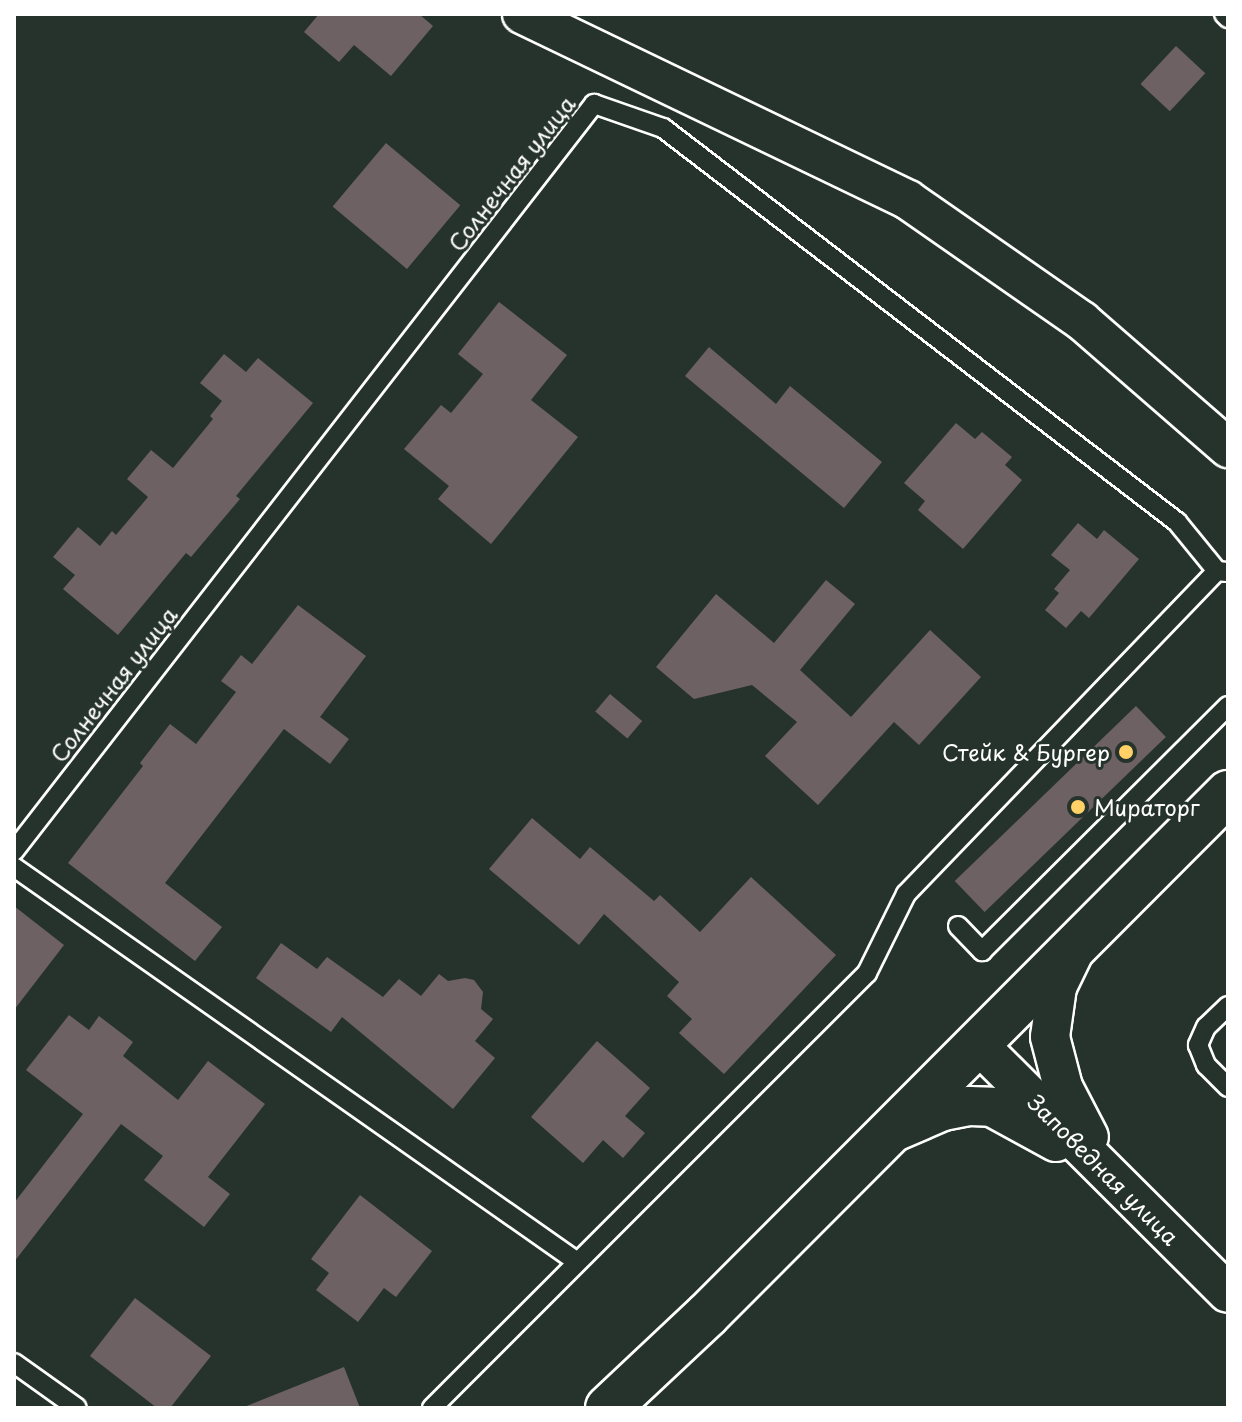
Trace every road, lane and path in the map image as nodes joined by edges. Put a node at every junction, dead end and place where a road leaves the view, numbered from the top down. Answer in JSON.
{"nodes":[{"id":1,"x":522,"y":14,"type":"edge"},
{"id":2,"x":1228,"y":448,"type":"edge"},
{"id":3,"x":1222,"y":572,"type":"edge"},
{"id":4,"x":1228,"y":706,"type":"edge"},
{"id":5,"x":1228,"y":793,"type":"edge"},
{"id":6,"x":14,"y":851,"type":"edge"},
{"id":7,"x":14,"y":867,"type":"edge"},
{"id":8,"x":958,"y":926,"type":"dead end"},
{"id":9,"x":1079,"y":944,"type":"junction"},
{"id":10,"x":1228,"y":1006,"type":"edge"},
{"id":11,"x":979,"y":1045,"type":"junction"},
{"id":12,"x":1228,"y":1087,"type":"edge"},
{"id":13,"x":887,"y":1136,"type":"junction"},
{"id":14,"x":1113,"y":1177,"type":"junction"},
{"id":15,"x":576,"y":1261,"type":"junction"},
{"id":16,"x":1228,"y":1293,"type":"edge"},
{"id":17,"x":14,"y":1363,"type":"edge"},
{"id":18,"x":77,"y":1408,"type":"edge"},
{"id":19,"x":432,"y":1408,"type":"edge"},
{"id":20,"x":608,"y":1408,"type":"edge"}],
"edges":[{"from":1,"to":2,"type":"street"},
{"from":3,"to":6,"type":"lane","name":"Солнечная улица"},
{"from":3,"to":15,"type":"lane"},
{"from":4,"to":8,"type":"lane"},
{"from":5,"to":9,"type":"street"},
{"from":7,"to":15,"type":"lane"},
{"from":9,"to":11,"type":"street"},
{"from":9,"to":14,"type":"street"},
{"from":10,"to":12,"type":"lane"},
{"from":11,"to":13,"type":"street"},
{"from":11,"to":14,"type":"street","name":"Заповедная улица"},
{"from":13,"to":14,"type":"street"},
{"from":13,"to":20,"type":"street"},
{"from":14,"to":16,"type":"street","name":"Заповедная улица"},
{"from":15,"to":19,"type":"lane"},
{"from":17,"to":18,"type":"lane"}]}
